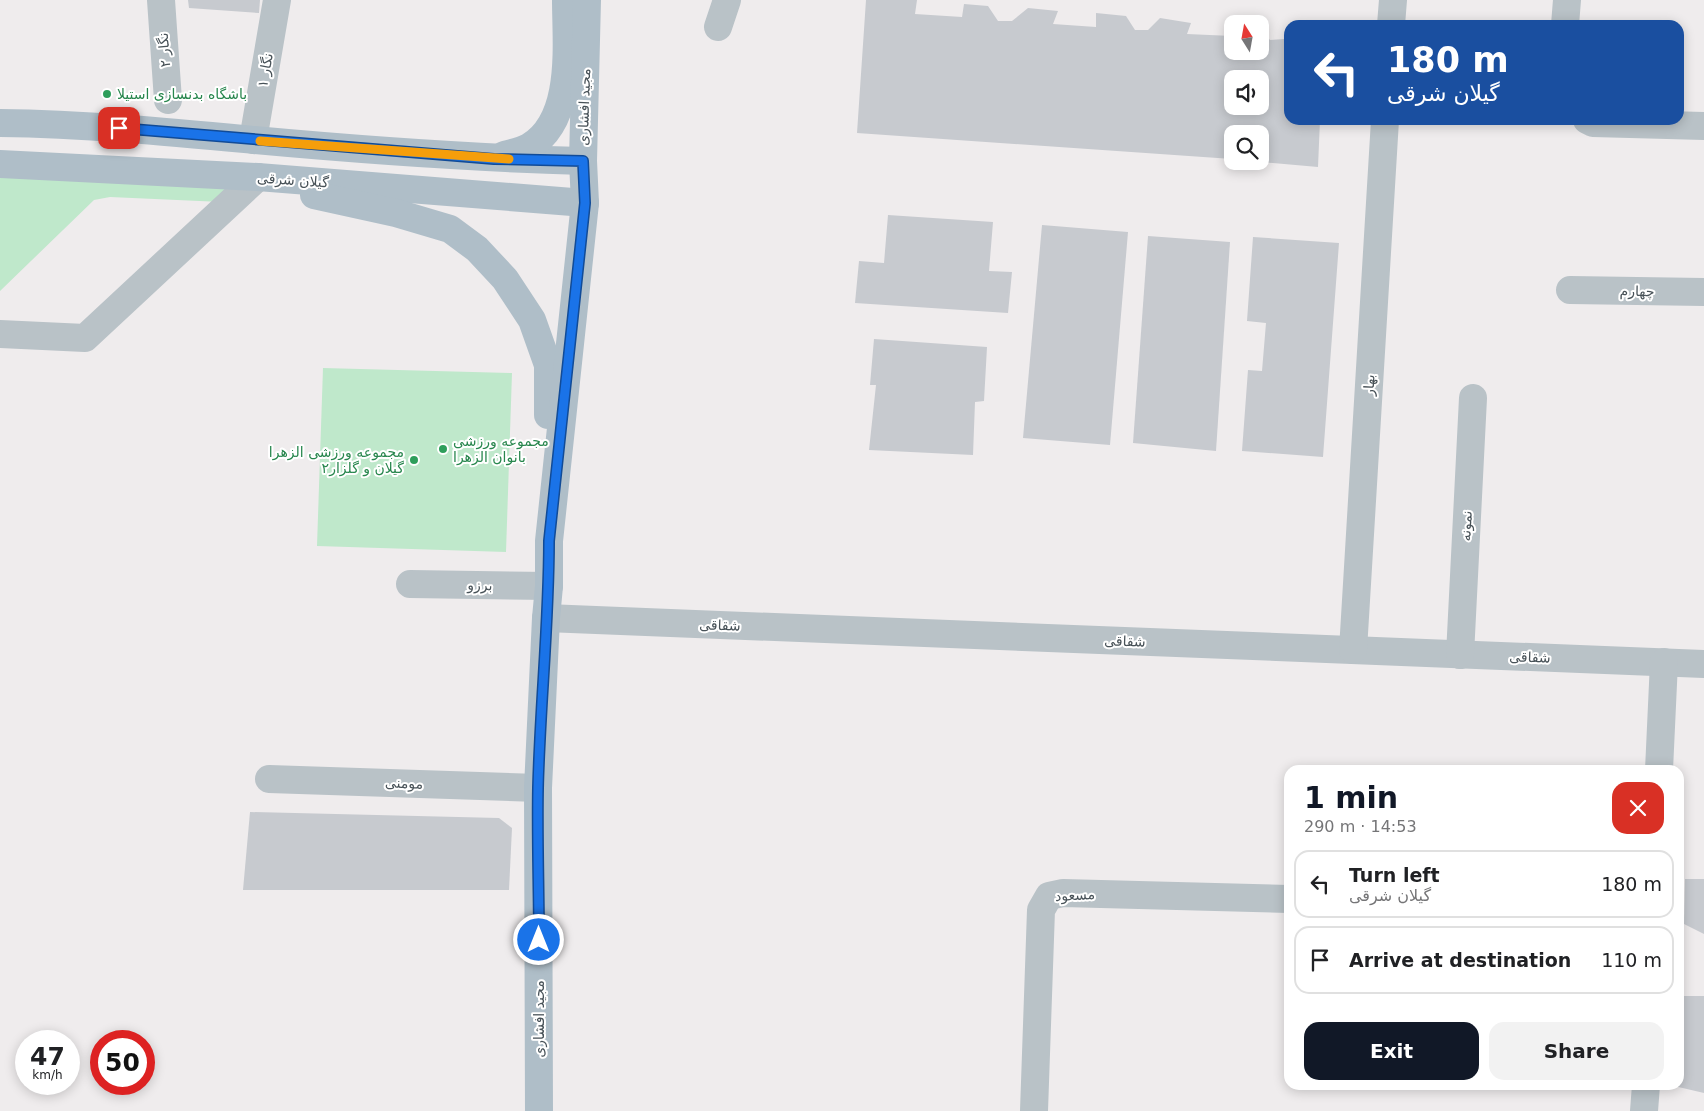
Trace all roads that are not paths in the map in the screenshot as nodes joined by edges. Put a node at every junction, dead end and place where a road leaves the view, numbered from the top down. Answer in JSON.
{"nodes":[{"id":1,"x":161,"y":0,"type":"edge"},
{"id":2,"x":277,"y":0,"type":"edge"},
{"id":3,"x":566,"y":0,"type":"edge"},
{"id":4,"x":588,"y":0,"type":"edge"},
{"id":5,"x":727,"y":0,"type":"edge"},
{"id":6,"x":1393,"y":0,"type":"edge"},
{"id":7,"x":1567,"y":0,"type":"edge"},
{"id":8,"x":1391,"y":20,"type":"edge"},
{"id":9,"x":1565,"y":20,"type":"edge"},
{"id":10,"x":718,"y":27,"type":"dead end"},
{"id":11,"x":168,"y":100,"type":"dead end"},
{"id":12,"x":0,"y":123,"type":"edge"},
{"id":13,"x":1385,"y":125,"type":"edge"},
{"id":14,"x":1681,"y":125,"type":"edge"},
{"id":15,"x":1704,"y":126,"type":"edge"},
{"id":16,"x":253,"y":140,"type":"junction"},
{"id":17,"x":494,"y":159,"type":"junction"},
{"id":18,"x":583,"y":161,"type":"junction"},
{"id":19,"x":0,"y":164,"type":"edge"},
{"id":20,"x":258,"y":178,"type":"junction"},
{"id":21,"x":585,"y":203,"type":"junction"},
{"id":22,"x":1570,"y":290,"type":"dead end"},
{"id":23,"x":1704,"y":292,"type":"edge"},
{"id":24,"x":0,"y":334,"type":"edge"},
{"id":25,"x":1472,"y":398,"type":"dead end"},
{"id":26,"x":549,"y":541,"type":"junction"},
{"id":27,"x":410,"y":584,"type":"dead end"},
{"id":28,"x":550,"y":586,"type":"junction"},
{"id":29,"x":546,"y":618,"type":"junction"},
{"id":30,"x":1353,"y":650,"type":"junction"},
{"id":31,"x":1460,"y":654,"type":"junction"},
{"id":32,"x":1664,"y":662,"type":"junction"},
{"id":33,"x":1704,"y":664,"type":"edge"},
{"id":34,"x":1659,"y":765,"type":"edge"},
{"id":35,"x":269,"y":779,"type":"dead end"},
{"id":36,"x":538,"y":788,"type":"junction"},
{"id":37,"x":1284,"y":899,"type":"edge"},
{"id":38,"x":1646,"y":1090,"type":"edge"},
{"id":39,"x":539,"y":1111,"type":"edge"},
{"id":40,"x":1034,"y":1111,"type":"edge"},
{"id":41,"x":1644,"y":1111,"type":"edge"}],
"edges":[{"from":1,"to":11,"type":"street","name":"نگار ۲"},
{"from":2,"to":16,"type":"street","name":"نگار ۱"},
{"from":3,"to":17,"type":"main road"},
{"from":4,"to":18,"type":"main road","name":"مجید افشاری"},
{"from":5,"to":10,"type":"street"},
{"from":6,"to":8,"type":"street"},
{"from":7,"to":9,"type":"street"},
{"from":12,"to":16,"type":"main road"},
{"from":13,"to":30,"type":"street","name":"بهار"},
{"from":14,"to":15,"type":"street"},
{"from":16,"to":17,"type":"main road"},
{"from":17,"to":18,"type":"main road"},
{"from":18,"to":21,"type":"main road","name":"مجید افشاری"},
{"from":19,"to":20,"type":"main road","name":"گیلان شرقی"},
{"from":20,"to":21,"type":"main road","name":"گیلان شرقی"},
{"from":20,"to":24,"type":"street"},
{"from":20,"to":26,"type":"main road"},
{"from":21,"to":26,"type":"main road","name":"مجید افشاری"},
{"from":22,"to":23,"type":"street","name":"چهارم"},
{"from":25,"to":31,"type":"street","name":"نمونه"},
{"from":26,"to":28,"type":"main road","name":"مجید افشاری"},
{"from":27,"to":28,"type":"street","name":"برزو"},
{"from":28,"to":29,"type":"main road","name":"مجید افشاری"},
{"from":29,"to":30,"type":"street","name":"شقاقی"},
{"from":29,"to":36,"type":"main road","name":"مجید افشاری"},
{"from":30,"to":31,"type":"street","name":"شقاقی"},
{"from":31,"to":32,"type":"street","name":"شقاقی"},
{"from":32,"to":33,"type":"street","name":"شقاقی"},
{"from":32,"to":34,"type":"street"},
{"from":35,"to":36,"type":"street","name":"مومنی"},
{"from":36,"to":39,"type":"main road","name":"مجید افشاری"},
{"from":37,"to":40,"type":"street","name":"مسعود"},
{"from":38,"to":41,"type":"street"}]}
